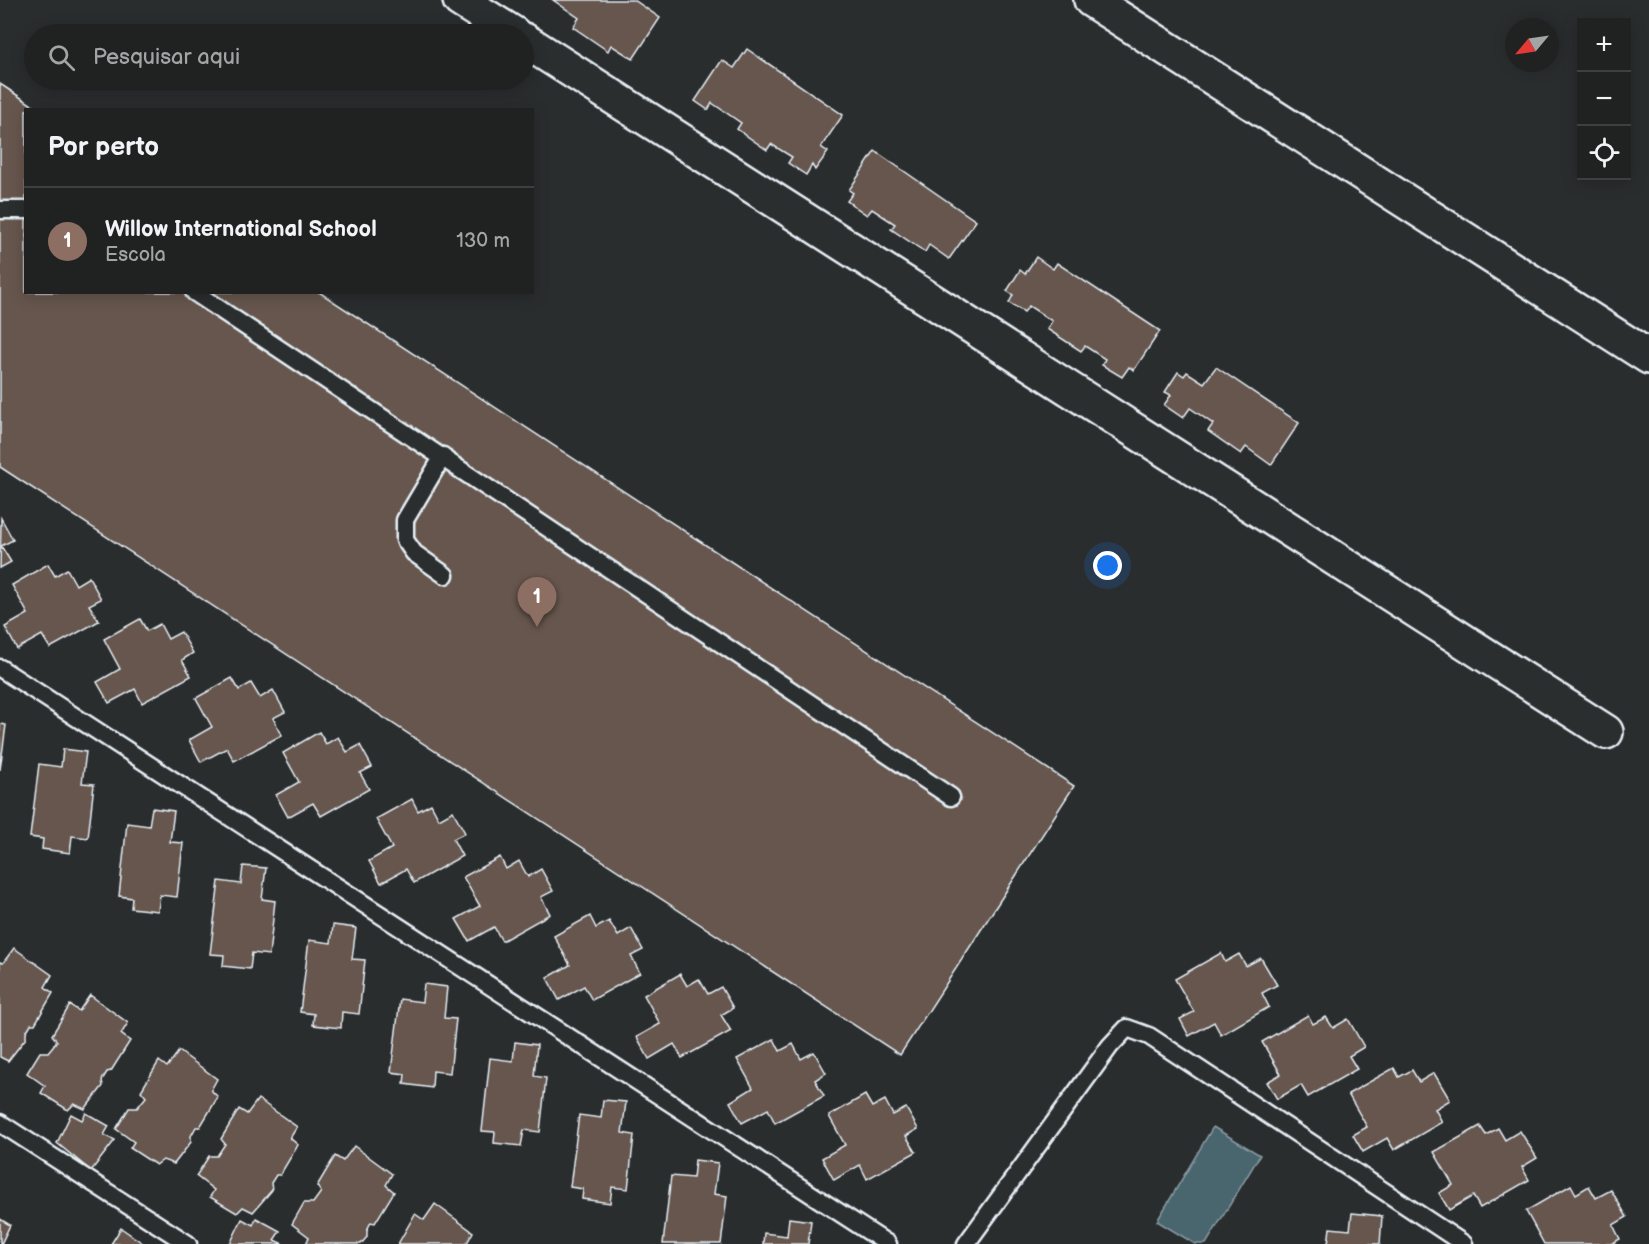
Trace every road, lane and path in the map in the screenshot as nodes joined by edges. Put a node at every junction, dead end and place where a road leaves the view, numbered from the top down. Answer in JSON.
{"nodes":[{"id":1,"x":460,"y":0,"type":"edge"},
{"id":2,"x":1091,"y":0,"type":"edge"},
{"id":3,"x":498,"y":24,"type":"edge"},
{"id":4,"x":534,"y":46,"type":"edge"},
{"id":5,"x":0,"y":210,"type":"edge"},
{"id":6,"x":24,"y":210,"type":"edge"},
{"id":7,"x":198,"y":294,"type":"edge"},
{"id":8,"x":1649,"y":357,"type":"edge"},
{"id":9,"x":443,"y":456,"type":"junction"},
{"id":10,"x":445,"y":575,"type":"dead end"},
{"id":11,"x":0,"y":668,"type":"edge"},
{"id":12,"x":1606,"y":732,"type":"dead end"},
{"id":13,"x":951,"y":797,"type":"dead end"},
{"id":14,"x":0,"y":1123,"type":"edge"},
{"id":15,"x":188,"y":1244,"type":"edge"},
{"id":16,"x":888,"y":1244,"type":"edge"},
{"id":17,"x":966,"y":1244,"type":"edge"},
{"id":18,"x":1464,"y":1244,"type":"edge"}],
"edges":[{"from":1,"to":3,"type":"street"},
{"from":2,"to":8,"type":"street"},
{"from":4,"to":12,"type":"street"},
{"from":5,"to":6,"type":"lane"},
{"from":7,"to":9,"type":"lane"},
{"from":9,"to":10,"type":"lane"},
{"from":9,"to":13,"type":"lane"},
{"from":11,"to":16,"type":"lane"},
{"from":14,"to":15,"type":"lane"},
{"from":17,"to":18,"type":"lane"}]}
